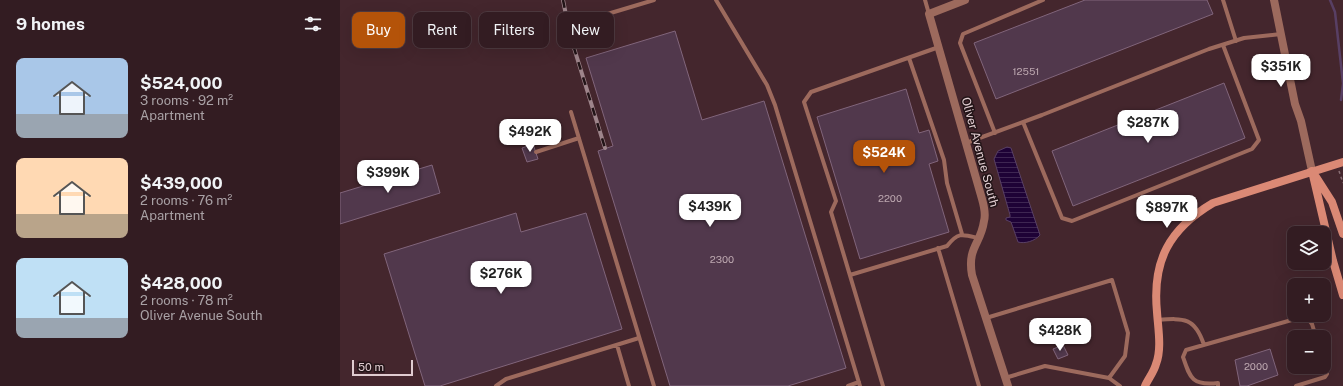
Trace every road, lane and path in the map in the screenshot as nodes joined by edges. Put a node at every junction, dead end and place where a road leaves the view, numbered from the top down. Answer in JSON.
{"nodes":[{"id":1,"x":654,"y":0,"type":"edge"},
{"id":2,"x":716,"y":0,"type":"edge"},
{"id":3,"x":925,"y":0,"type":"edge"},
{"id":4,"x":965,"y":0,"type":"edge"},
{"id":5,"x":1043,"y":0,"type":"edge"},
{"id":6,"x":1222,"y":0,"type":"edge"},
{"id":7,"x":1274,"y":0,"type":"edge"},
{"id":8,"x":614,"y":12,"type":"edge"},
{"id":9,"x":929,"y":14,"type":"junction"},
{"id":10,"x":1281,"y":34,"type":"junction"},
{"id":11,"x":1236,"y":41,"type":"junction"},
{"id":12,"x":1222,"y":45,"type":"junction"},
{"id":13,"x":939,"y":47,"type":"junction"},
{"id":14,"x":909,"y":58,"type":"junction"},
{"id":15,"x":571,"y":112,"type":"dead end"},
{"id":16,"x":1023,"y":122,"type":"junction"},
{"id":17,"x":995,"y":133,"type":"junction"},
{"id":18,"x":579,"y":138,"type":"junction"},
{"id":19,"x":966,"y":143,"type":"junction"},
{"id":20,"x":536,"y":152,"type":"dead end"},
{"id":21,"x":1340,"y":162,"type":"edge"},
{"id":22,"x":1312,"y":171,"type":"junction"},
{"id":23,"x":1342,"y":175,"type":"edge"},
{"id":24,"x":1343,"y":183,"type":"edge"},
{"id":25,"x":962,"y":234,"type":"junction"},
{"id":26,"x":1343,"y":234,"type":"edge"},
{"id":27,"x":978,"y":238,"type":"junction"},
{"id":28,"x":938,"y":248,"type":"junction"},
{"id":29,"x":850,"y":275,"type":"junction"},
{"id":30,"x":1343,"y":295,"type":"edge"},
{"id":31,"x":986,"y":318,"type":"junction"},
{"id":32,"x":1157,"y":320,"type":"junction"},
{"id":33,"x":1314,"y":330,"type":"edge"},
{"id":34,"x":640,"y":338,"type":"junction"},
{"id":35,"x":1204,"y":344,"type":"junction"},
{"id":36,"x":617,"y":345,"type":"junction"},
{"id":37,"x":1325,"y":374,"type":"edge"},
{"id":38,"x":1109,"y":378,"type":"junction"},
{"id":39,"x":1006,"y":382,"type":"edge"},
{"id":40,"x":860,"y":384,"type":"edge"},
{"id":41,"x":496,"y":386,"type":"edge"},
{"id":42,"x":629,"y":386,"type":"edge"},
{"id":43,"x":654,"y":386,"type":"edge"},
{"id":44,"x":848,"y":386,"type":"edge"},
{"id":45,"x":883,"y":386,"type":"edge"},
{"id":46,"x":979,"y":386,"type":"edge"},
{"id":47,"x":1120,"y":386,"type":"edge"},
{"id":48,"x":1145,"y":386,"type":"edge"},
{"id":49,"x":1218,"y":386,"type":"edge"},
{"id":50,"x":1296,"y":386,"type":"edge"}],
"edges":[{"from":1,"to":8,"type":"lane"},
{"from":2,"to":40,"type":"lane"},
{"from":3,"to":9,"type":"lane"},
{"from":4,"to":9,"type":"street"},
{"from":5,"to":17,"type":"lane"},
{"from":6,"to":11,"type":"lane"},
{"from":7,"to":10,"type":"street"},
{"from":9,"to":13,"type":"street","name":"Oliver Avenue South"},
{"from":10,"to":11,"type":"lane"},
{"from":10,"to":22,"type":"street"},
{"from":11,"to":12,"type":"lane"},
{"from":12,"to":16,"type":"lane"},
{"from":12,"to":16,"type":"lane"},
{"from":13,"to":14,"type":"lane"},
{"from":13,"to":19,"type":"street","name":"Oliver Avenue South"},
{"from":14,"to":25,"type":"lane"},
{"from":14,"to":29,"type":"lane"},
{"from":15,"to":18,"type":"lane"},
{"from":16,"to":17,"type":"lane"},
{"from":17,"to":19,"type":"lane"},
{"from":18,"to":20,"type":"lane"},
{"from":18,"to":34,"type":"lane"},
{"from":19,"to":27,"type":"street","name":"Oliver Avenue South"},
{"from":21,"to":22,"type":"street"},
{"from":21,"to":23,"type":"path"},
{"from":22,"to":26,"type":"street"},
{"from":22,"to":30,"type":"street"},
{"from":22,"to":32,"type":"street"},
{"from":23,"to":24,"type":"path"},
{"from":25,"to":27,"type":"lane"},
{"from":25,"to":28,"type":"lane"},
{"from":27,"to":31,"type":"street","name":"Oliver Avenue South"},
{"from":28,"to":29,"type":"lane"},
{"from":28,"to":46,"type":"lane"},
{"from":29,"to":45,"type":"lane"},
{"from":31,"to":38,"type":"lane"},
{"from":31,"to":39,"type":"street","name":"Oliver Avenue South"},
{"from":32,"to":35,"type":"lane"},
{"from":32,"to":48,"type":"street"},
{"from":33,"to":35,"type":"lane"},
{"from":34,"to":36,"type":"lane"},
{"from":34,"to":43,"type":"lane"},
{"from":35,"to":49,"type":"lane"},
{"from":36,"to":41,"type":"lane"},
{"from":36,"to":42,"type":"lane"},
{"from":37,"to":50,"type":"lane"},
{"from":38,"to":39,"type":"lane"},
{"from":38,"to":47,"type":"lane"},
{"from":40,"to":44,"type":"lane"}]}
